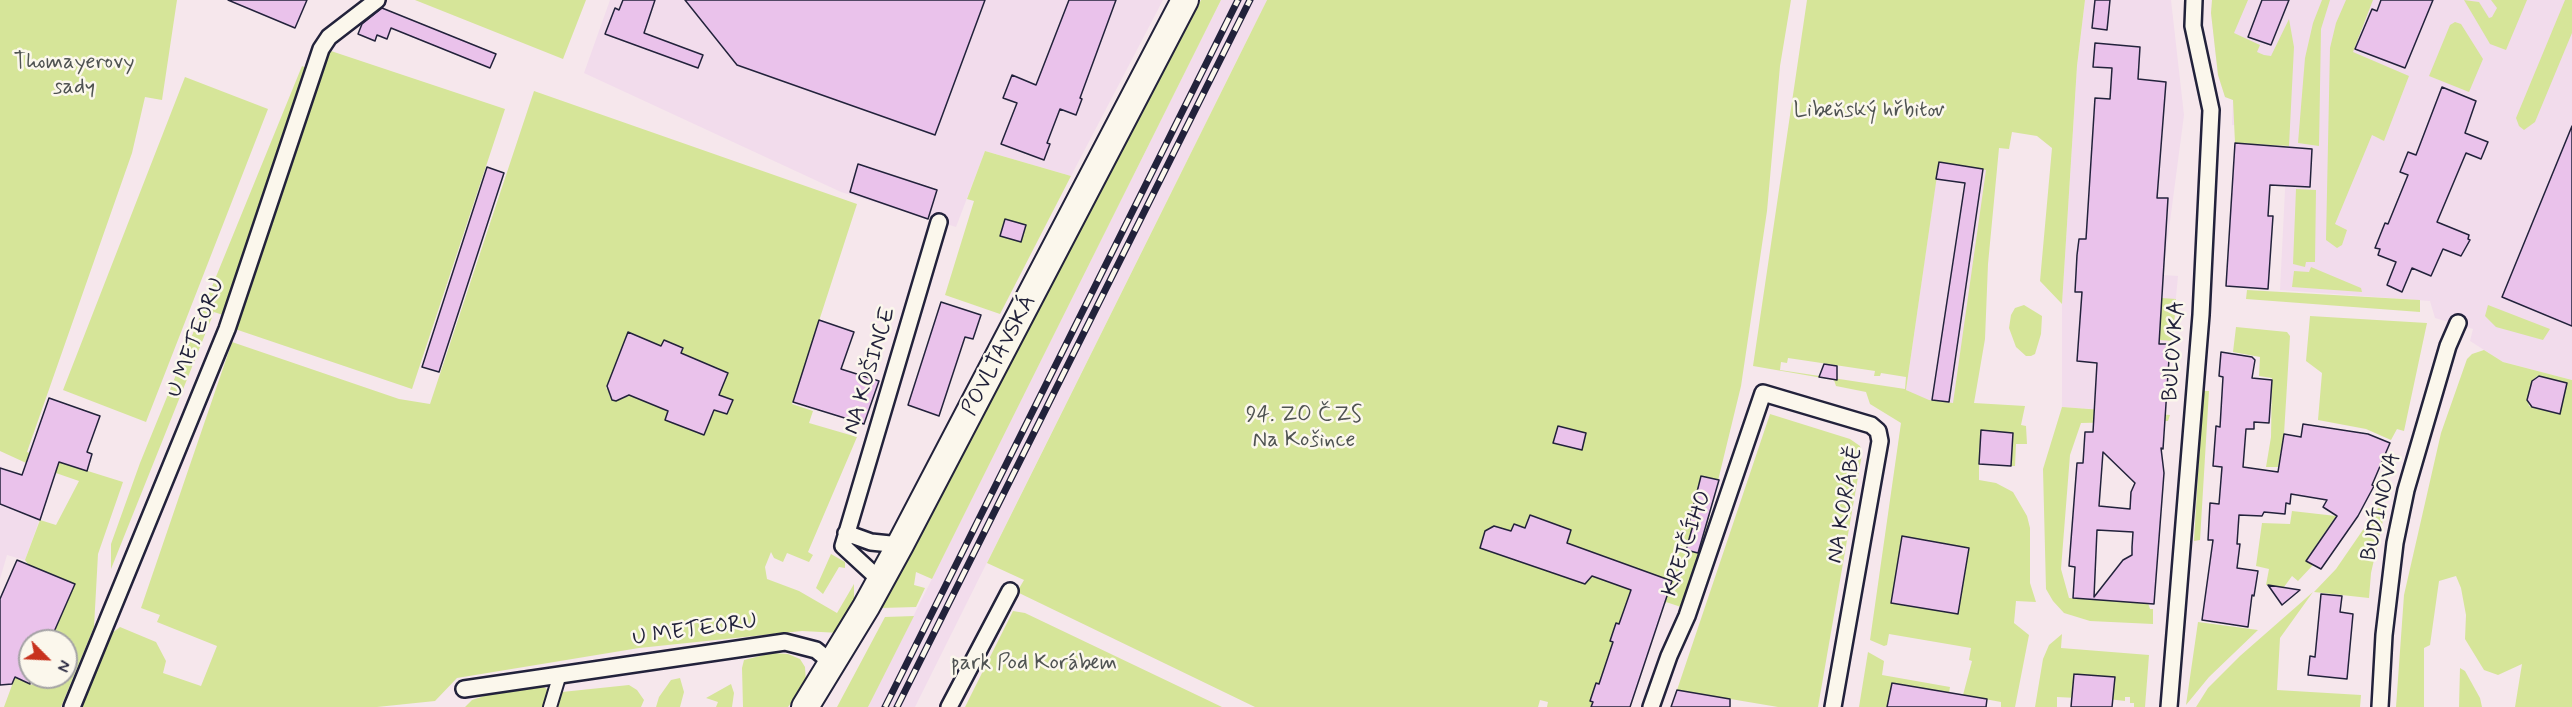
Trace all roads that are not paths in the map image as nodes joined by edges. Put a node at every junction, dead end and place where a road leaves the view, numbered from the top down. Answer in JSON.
{"nodes":[{"id":1,"x":377,"y":0,"type":"edge"},
{"id":2,"x":1185,"y":0,"type":"edge"},
{"id":3,"x":2194,"y":0,"type":"edge"},
{"id":4,"x":939,"y":222,"type":"dead end"},
{"id":5,"x":2458,"y":323,"type":"dead end"},
{"id":6,"x":1762,"y":393,"type":"joint"},
{"id":7,"x":846,"y":532,"type":"junction"},
{"id":8,"x":900,"y":545,"type":"junction"},
{"id":9,"x":880,"y":581,"type":"junction"},
{"id":10,"x":1010,"y":591,"type":"dead end"},
{"id":11,"x":832,"y":663,"type":"junction"},
{"id":12,"x":560,"y":674,"type":"junction"},
{"id":13,"x":464,"y":689,"type":"dead end"},
{"id":14,"x":72,"y":707,"type":"edge"},
{"id":15,"x":550,"y":707,"type":"edge"},
{"id":16,"x":805,"y":707,"type":"edge"},
{"id":17,"x":949,"y":707,"type":"edge"},
{"id":18,"x":1651,"y":707,"type":"edge"},
{"id":19,"x":1833,"y":707,"type":"edge"},
{"id":20,"x":2169,"y":707,"type":"edge"},
{"id":21,"x":2380,"y":707,"type":"edge"}],
"edges":[{"from":1,"to":14,"type":"street","name":"U METEORU"},
{"from":2,"to":8,"type":"main road","name":"POVLTAVSKÁ"},
{"from":3,"to":20,"type":"street","name":"BULOVKA"},
{"from":4,"to":7,"type":"street","name":"NA KOŠINCE"},
{"from":5,"to":21,"type":"street","name":"BUDÍNOVA"},
{"from":6,"to":18,"type":"street","name":"KREJČÍHO"},
{"from":6,"to":19,"type":"street","name":"NA KORÁBĚ"},
{"from":7,"to":8,"type":"street"},
{"from":7,"to":9,"type":"street"},
{"from":8,"to":9,"type":"main road","name":"POVLTAVSKÁ"},
{"from":9,"to":11,"type":"main road","name":"POVLTAVSKÁ"},
{"from":10,"to":17,"type":"street"},
{"from":11,"to":12,"type":"street","name":"U METEORU"},
{"from":11,"to":16,"type":"main road","name":"POVLTAVSKÁ"},
{"from":12,"to":13,"type":"street","name":"U METEORU"},
{"from":12,"to":15,"type":"street"}]}
